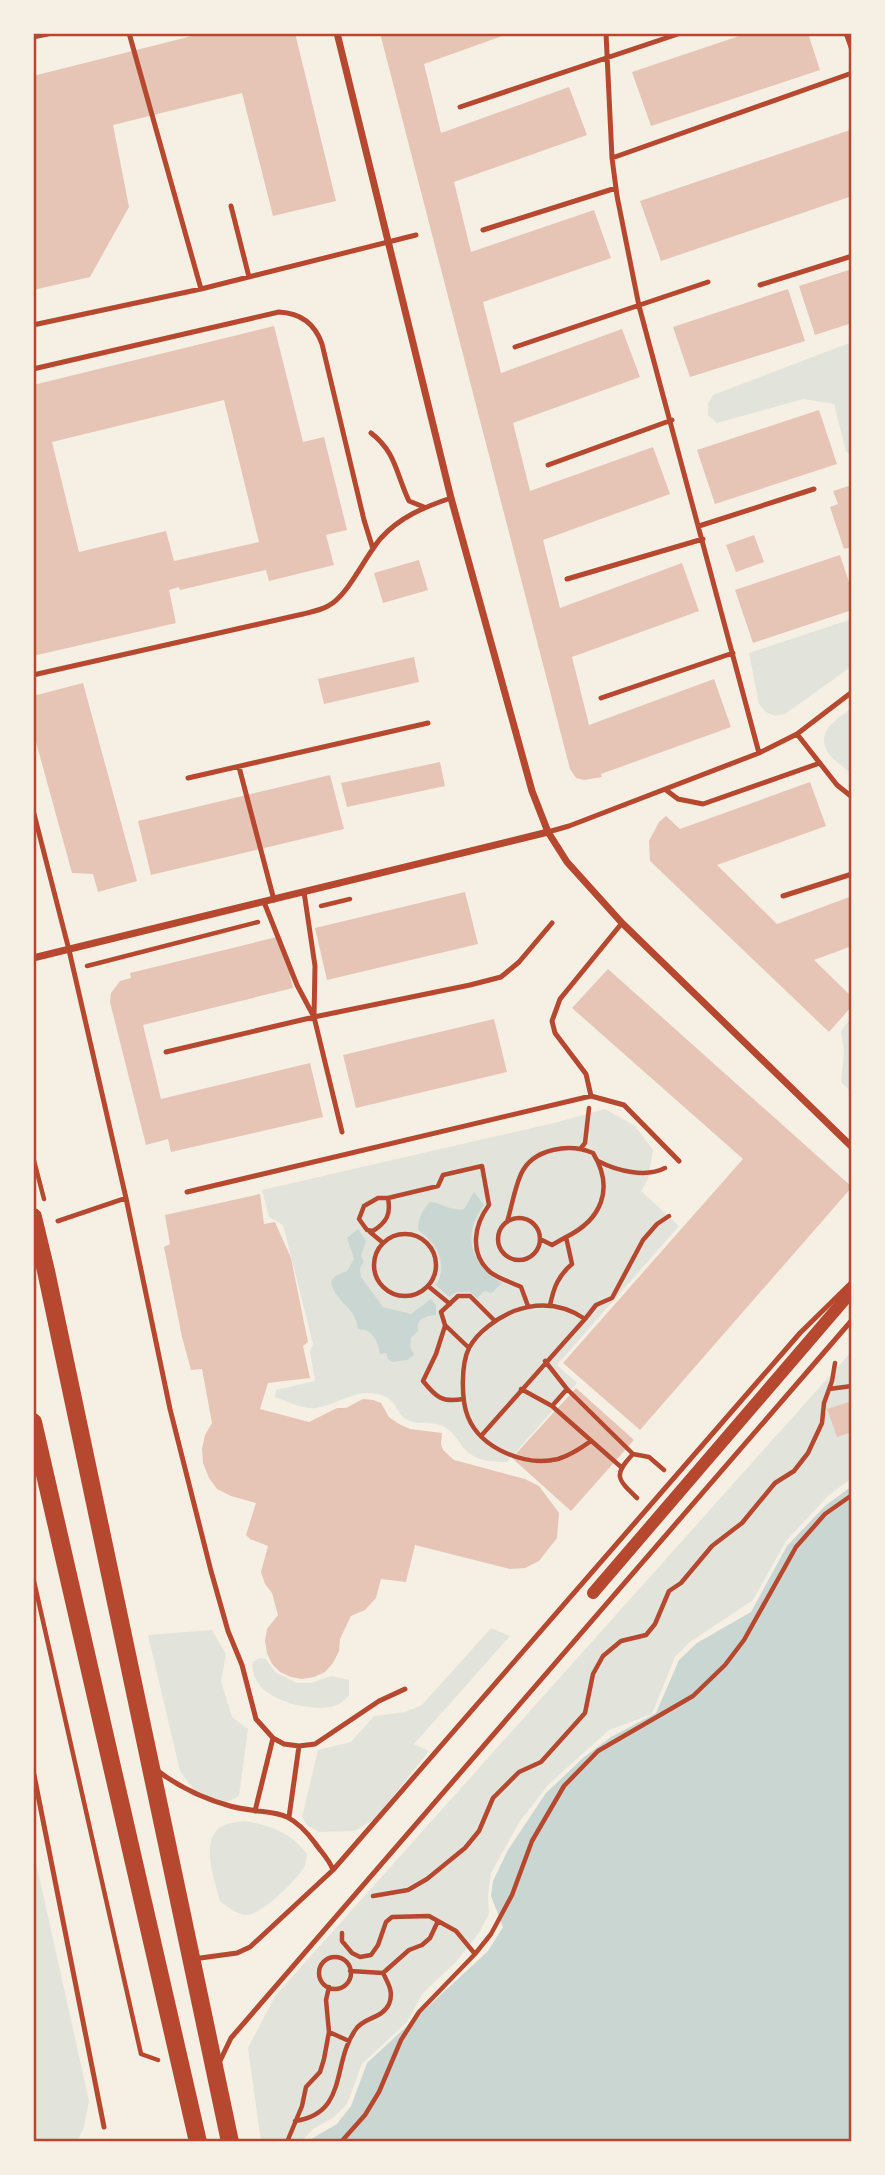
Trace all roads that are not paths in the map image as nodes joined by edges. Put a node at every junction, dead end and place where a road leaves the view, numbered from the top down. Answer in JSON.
{"nodes":[{"id":1,"x":52,"y":33,"type":"edge"},
{"id":2,"x":128,"y":33,"type":"edge"},
{"id":3,"x":337,"y":33,"type":"edge"},
{"id":4,"x":606,"y":33,"type":"edge"},
{"id":5,"x":681,"y":33,"type":"edge"},
{"id":6,"x":846,"y":33,"type":"edge"},
{"id":7,"x":33,"y":37,"type":"edge"},
{"id":8,"x":852,"y":50,"type":"edge"},
{"id":9,"x":608,"y":58,"type":"junction"},
{"id":10,"x":852,"y":73,"type":"edge"},
{"id":11,"x":460,"y":107,"type":"dead end"},
{"id":12,"x":612,"y":158,"type":"junction"},
{"id":13,"x":616,"y":188,"type":"junction"},
{"id":14,"x":231,"y":206,"type":"dead end"},
{"id":15,"x":483,"y":230,"type":"dead end"},
{"id":16,"x":416,"y":235,"type":"dead end"},
{"id":17,"x":387,"y":243,"type":"junction"},
{"id":18,"x":852,"y":256,"type":"edge"},
{"id":19,"x":249,"y":277,"type":"junction"},
{"id":20,"x":708,"y":282,"type":"dead end"},
{"id":21,"x":760,"y":285,"type":"dead end"},
{"id":22,"x":201,"y":289,"type":"junction"},
{"id":23,"x":639,"y":306,"type":"junction"},
{"id":24,"x":33,"y":325,"type":"edge"},
{"id":25,"x":514,"y":347,"type":"dead end"},
{"id":26,"x":33,"y":369,"type":"edge"},
{"id":27,"x":672,"y":420,"type":"junction"},
{"id":28,"x":371,"y":433,"type":"dead end"},
{"id":29,"x":548,"y":465,"type":"dead end"},
{"id":30,"x":814,"y":489,"type":"dead end"},
{"id":31,"x":451,"y":498,"type":"junction"},
{"id":32,"x":424,"y":507,"type":"junction"},
{"id":33,"x":699,"y":526,"type":"junction"},
{"id":34,"x":703,"y":539,"type":"junction"},
{"id":35,"x":373,"y":549,"type":"junction"},
{"id":36,"x":568,"y":579,"type":"dead end"},
{"id":37,"x":733,"y":653,"type":"junction"},
{"id":38,"x":33,"y":675,"type":"edge"},
{"id":39,"x":852,"y":692,"type":"edge"},
{"id":40,"x":601,"y":698,"type":"dead end"},
{"id":41,"x":428,"y":723,"type":"dead end"},
{"id":42,"x":797,"y":734,"type":"junction"},
{"id":43,"x":759,"y":753,"type":"junction"},
{"id":44,"x":820,"y":763,"type":"junction"},
{"id":45,"x":239,"y":766,"type":"junction"},
{"id":46,"x":188,"y":778,"type":"dead end"},
{"id":47,"x":666,"y":790,"type":"junction"},
{"id":48,"x":852,"y":797,"type":"edge"},
{"id":49,"x":33,"y":810,"type":"edge"},
{"id":50,"x":548,"y":832,"type":"junction"},
{"id":51,"x":852,"y":874,"type":"edge"},
{"id":52,"x":304,"y":892,"type":"junction"},
{"id":53,"x":783,"y":896,"type":"dead end"},
{"id":54,"x":274,"y":900,"type":"junction"},
{"id":55,"x":264,"y":902,"type":"junction"},
{"id":56,"x":552,"y":923,"type":"dead end"},
{"id":57,"x":622,"y":923,"type":"junction"},
{"id":58,"x":69,"y":950,"type":"junction"},
{"id":59,"x":33,"y":958,"type":"edge"},
{"id":60,"x":314,"y":1017,"type":"junction"},
{"id":61,"x":166,"y":1052,"type":"dead end"},
{"id":62,"x":591,"y":1096,"type":"junction"},
{"id":63,"x":342,"y":1132,"type":"dead end"},
{"id":64,"x":852,"y":1147,"type":"edge"},
{"id":65,"x":679,"y":1161,"type":"road end"},
{"id":66,"x":187,"y":1192,"type":"dead end"},
{"id":67,"x":126,"y":1198,"type":"junction"},
{"id":68,"x":33,"y":1217,"type":"edge"},
{"id":69,"x":58,"y":1221,"type":"dead end"},
{"id":70,"x":852,"y":1282,"type":"edge"},
{"id":71,"x":852,"y":1291,"type":"edge"},
{"id":72,"x":852,"y":1320,"type":"edge"},
{"id":73,"x":33,"y":1422,"type":"edge"},
{"id":74,"x":593,"y":1593,"type":"dead end"},
{"id":75,"x":405,"y":1689,"type":"dead end"},
{"id":76,"x":273,"y":1738,"type":"junction"},
{"id":77,"x":299,"y":1746,"type":"junction"},
{"id":78,"x":150,"y":1766,"type":"junction"},
{"id":79,"x":33,"y":1770,"type":"edge"},
{"id":80,"x":255,"y":1811,"type":"junction"},
{"id":81,"x":289,"y":1817,"type":"junction"},
{"id":82,"x":333,"y":1870,"type":"junction"},
{"id":83,"x":191,"y":1959,"type":"junction"},
{"id":84,"x":216,"y":2071,"type":"junction"},
{"id":85,"x":104,"y":2127,"type":"dead end"},
{"id":86,"x":198,"y":2142,"type":"edge"},
{"id":87,"x":230,"y":2142,"type":"edge"}],
"edges":[{"from":1,"to":7,"type":"lane"},
{"from":2,"to":22,"type":"lane"},
{"from":3,"to":17,"type":"street"},
{"from":4,"to":9,"type":"lane"},
{"from":5,"to":9,"type":"lane"},
{"from":6,"to":8,"type":"lane"},
{"from":9,"to":11,"type":"lane"},
{"from":9,"to":12,"type":"lane"},
{"from":10,"to":12,"type":"lane"},
{"from":12,"to":13,"type":"lane"},
{"from":13,"to":15,"type":"lane"},
{"from":13,"to":23,"type":"lane"},
{"from":14,"to":19,"type":"lane"},
{"from":16,"to":17,"type":"lane"},
{"from":17,"to":19,"type":"lane"},
{"from":17,"to":31,"type":"street"},
{"from":18,"to":21,"type":"lane"},
{"from":19,"to":22,"type":"lane"},
{"from":20,"to":23,"type":"lane"},
{"from":22,"to":24,"type":"lane"},
{"from":23,"to":25,"type":"lane"},
{"from":23,"to":27,"type":"lane"},
{"from":26,"to":35,"type":"lane"},
{"from":27,"to":29,"type":"lane"},
{"from":27,"to":33,"type":"lane"},
{"from":28,"to":32,"type":"lane"},
{"from":30,"to":33,"type":"lane"},
{"from":31,"to":32,"type":"lane"},
{"from":31,"to":50,"type":"street"},
{"from":32,"to":35,"type":"lane"},
{"from":33,"to":34,"type":"lane"},
{"from":34,"to":36,"type":"lane"},
{"from":34,"to":37,"type":"lane"},
{"from":35,"to":38,"type":"lane"},
{"from":37,"to":40,"type":"lane"},
{"from":37,"to":43,"type":"lane"},
{"from":39,"to":42,"type":"lane"},
{"from":41,"to":45,"type":"lane"},
{"from":42,"to":43,"type":"lane"},
{"from":42,"to":44,"type":"lane"},
{"from":43,"to":47,"type":"lane"},
{"from":44,"to":47,"type":"lane"},
{"from":44,"to":48,"type":"lane"},
{"from":45,"to":46,"type":"lane"},
{"from":45,"to":54,"type":"lane"},
{"from":47,"to":50,"type":"lane"},
{"from":49,"to":58,"type":"lane"},
{"from":50,"to":52,"type":"street"},
{"from":50,"to":57,"type":"street"},
{"from":51,"to":53,"type":"lane"},
{"from":52,"to":54,"type":"street"},
{"from":52,"to":60,"type":"lane"},
{"from":54,"to":55,"type":"street"},
{"from":55,"to":58,"type":"street"},
{"from":55,"to":60,"type":"lane"},
{"from":56,"to":60,"type":"lane"},
{"from":57,"to":62,"type":"lane"},
{"from":57,"to":64,"type":"street"},
{"from":58,"to":59,"type":"street"},
{"from":58,"to":67,"type":"lane"},
{"from":60,"to":61,"type":"lane"},
{"from":60,"to":63,"type":"lane"},
{"from":62,"to":65,"type":"lane"},
{"from":62,"to":66,"type":"lane"},
{"from":67,"to":69,"type":"lane"},
{"from":67,"to":76,"type":"lane"},
{"from":68,"to":78,"type":"highway"},
{"from":70,"to":82,"type":"lane"},
{"from":71,"to":74,"type":"street"},
{"from":72,"to":84,"type":"lane"},
{"from":73,"to":86,"type":"highway"},
{"from":75,"to":77,"type":"lane"},
{"from":76,"to":77,"type":"lane"},
{"from":76,"to":80,"type":"lane"},
{"from":77,"to":81,"type":"lane"},
{"from":78,"to":80,"type":"lane"},
{"from":78,"to":83,"type":"highway"},
{"from":79,"to":85,"type":"lane"},
{"from":80,"to":81,"type":"lane"},
{"from":81,"to":82,"type":"lane"},
{"from":82,"to":83,"type":"lane"},
{"from":83,"to":84,"type":"highway"},
{"from":84,"to":87,"type":"highway"}]}
